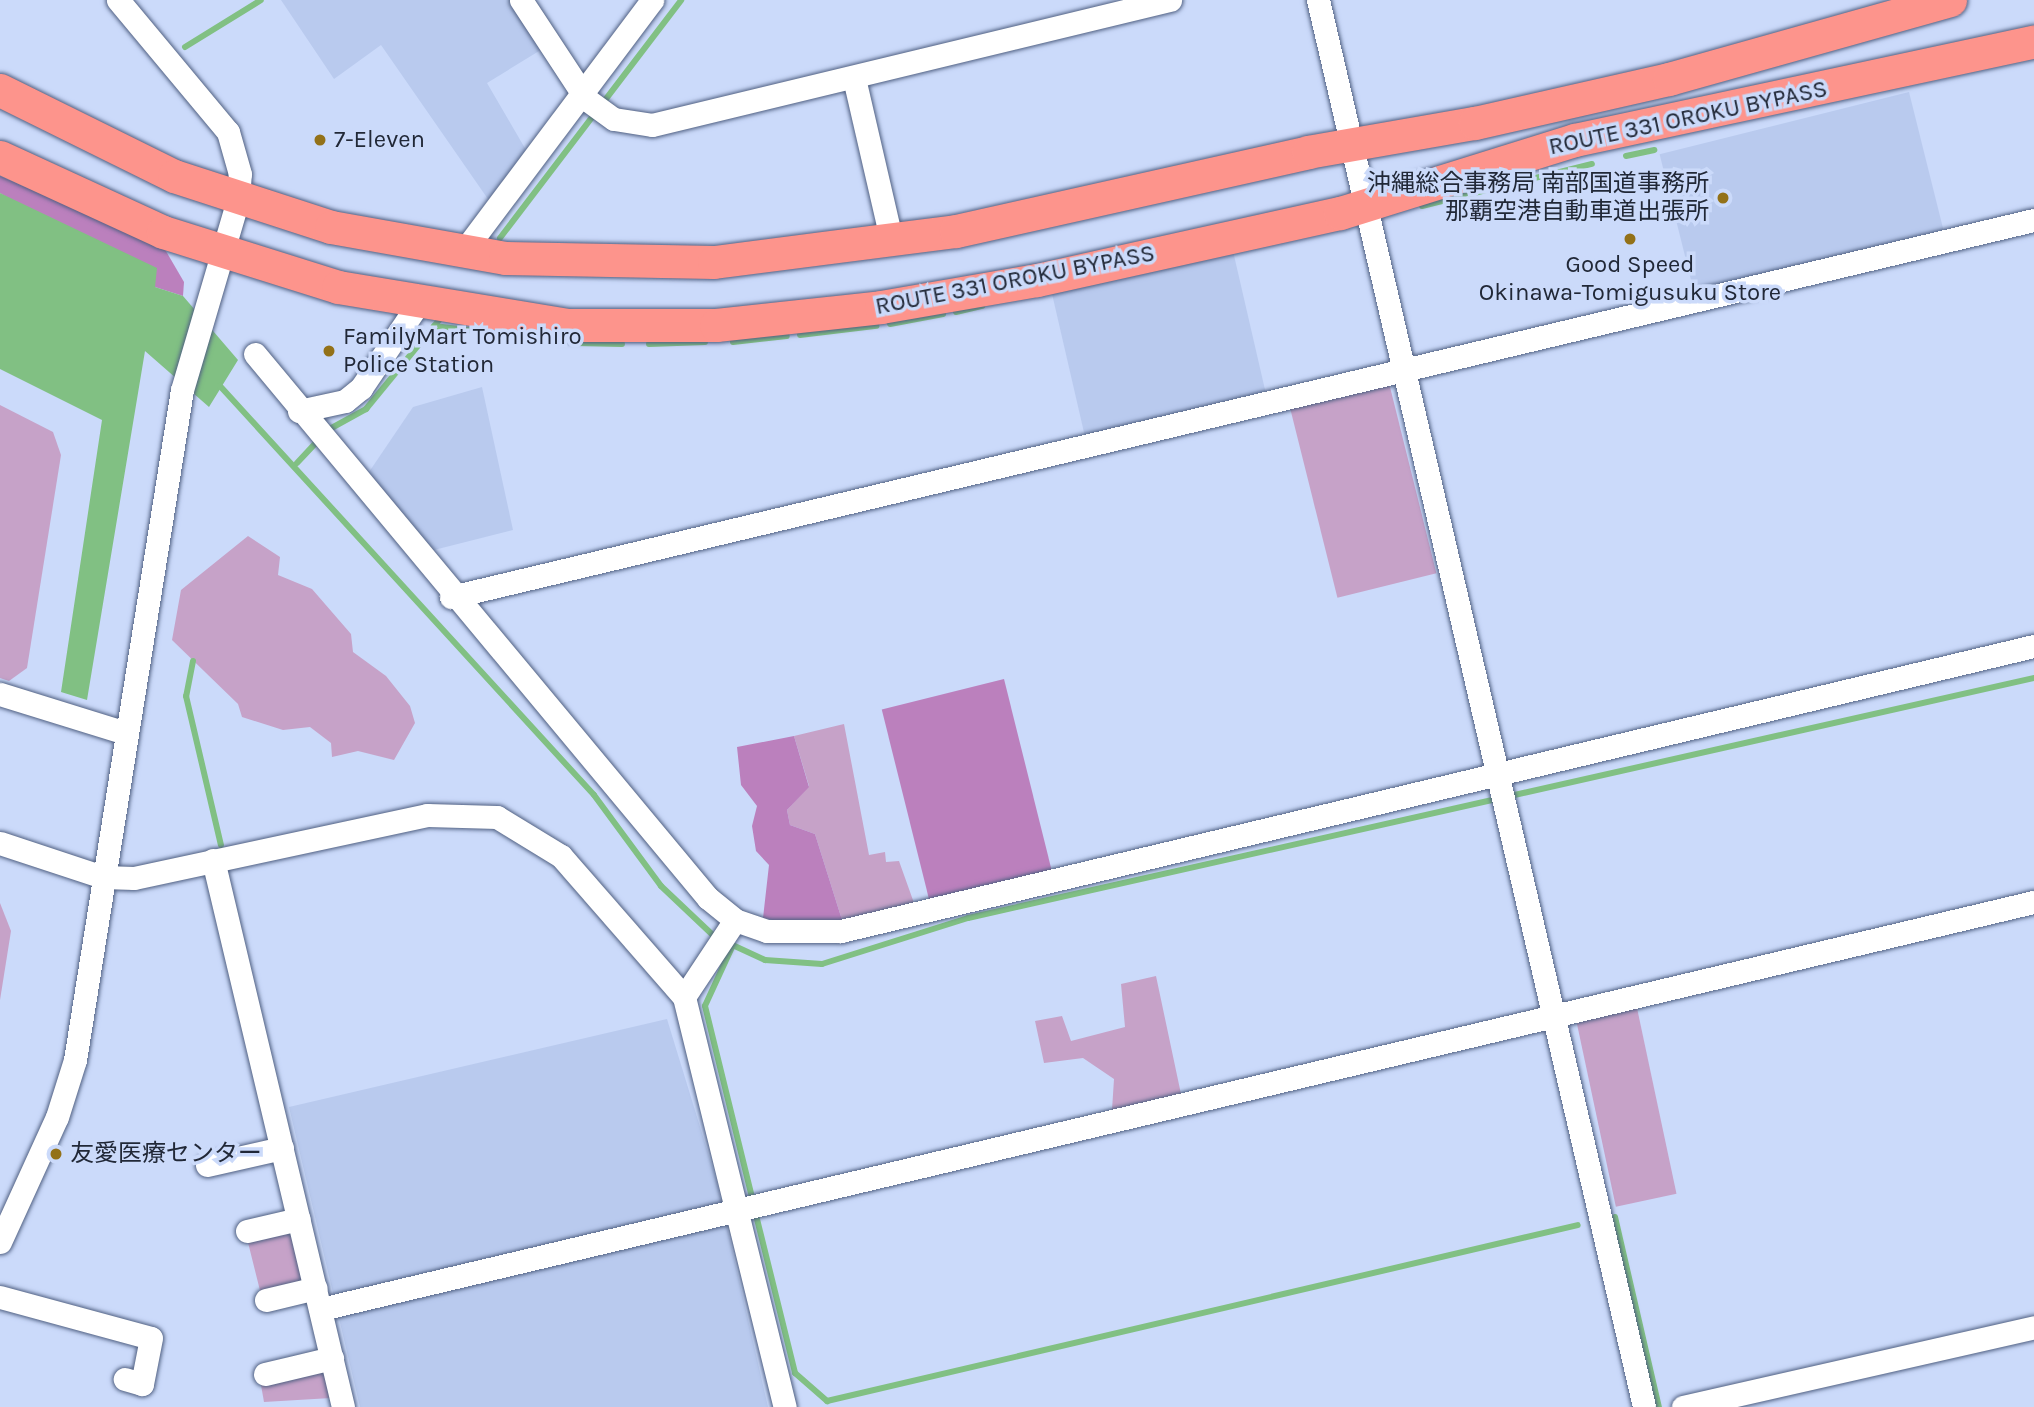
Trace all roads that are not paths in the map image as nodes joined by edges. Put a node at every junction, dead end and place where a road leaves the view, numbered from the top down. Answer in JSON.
{"nodes":[{"id":1,"x":118,"y":0,"type":"edge"},
{"id":2,"x":521,"y":0,"type":"edge"},
{"id":3,"x":652,"y":0,"type":"edge"},
{"id":4,"x":1170,"y":0,"type":"edge"},
{"id":5,"x":1318,"y":0,"type":"edge"},
{"id":6,"x":1950,"y":0,"type":"edge"},
{"id":7,"x":2034,"y":42,"type":"edge"},
{"id":8,"x":854,"y":78,"type":"junction"},
{"id":9,"x":0,"y":90,"type":"edge"},
{"id":10,"x":584,"y":96,"type":"junction"},
{"id":11,"x":1353,"y":144,"type":"junction"},
{"id":12,"x":0,"y":157,"type":"edge"},
{"id":13,"x":238,"y":200,"type":"junction"},
{"id":14,"x":1367,"y":205,"type":"junction"},
{"id":15,"x":2034,"y":220,"type":"edge"},
{"id":16,"x":892,"y":243,"type":"junction"},
{"id":17,"x":463,"y":253,"type":"junction"},
{"id":18,"x":225,"y":255,"type":"junction"},
{"id":19,"x":418,"y":304,"type":"junction"},
{"id":20,"x":255,"y":354,"type":"dead end"},
{"id":21,"x":1408,"y":371,"type":"junction"},
{"id":22,"x":303,"y":416,"type":"junction"},
{"id":23,"x":451,"y":597,"type":"junction"},
{"id":24,"x":2034,"y":646,"type":"edge"},
{"id":25,"x":0,"y":694,"type":"edge"},
{"id":26,"x":126,"y":733,"type":"junction"},
{"id":27,"x":1500,"y":773,"type":"junction"},
{"id":28,"x":0,"y":843,"type":"edge"},
{"id":29,"x":213,"y":860,"type":"junction"},
{"id":30,"x":103,"y":877,"type":"junction"},
{"id":31,"x":2034,"y":902,"type":"edge"},
{"id":32,"x":735,"y":920,"type":"junction"},
{"id":33,"x":684,"y":997,"type":"junction"},
{"id":34,"x":1553,"y":1014,"type":"junction"},
{"id":35,"x":282,"y":1147,"type":"junction"},
{"id":36,"x":207,"y":1165,"type":"dead end"},
{"id":37,"x":737,"y":1210,"type":"junction"},
{"id":38,"x":299,"y":1219,"type":"junction"},
{"id":39,"x":247,"y":1231,"type":"dead end"},
{"id":40,"x":0,"y":1242,"type":"edge"},
{"id":41,"x":0,"y":1297,"type":"edge"},
{"id":42,"x":318,"y":1299,"type":"junction"},
{"id":43,"x":266,"y":1300,"type":"dead end"},
{"id":44,"x":2034,"y":1327,"type":"edge"},
{"id":45,"x":332,"y":1358,"type":"junction"},
{"id":46,"x":265,"y":1374,"type":"dead end"},
{"id":47,"x":125,"y":1379,"type":"dead end"},
{"id":48,"x":343,"y":1407,"type":"edge"},
{"id":49,"x":785,"y":1407,"type":"edge"},
{"id":50,"x":1644,"y":1407,"type":"edge"},
{"id":51,"x":1683,"y":1407,"type":"edge"}],
"edges":[{"from":1,"to":13,"type":"street"},
{"from":2,"to":10,"type":"street"},
{"from":3,"to":10,"type":"street"},
{"from":4,"to":8,"type":"street"},
{"from":5,"to":11,"type":"street"},
{"from":6,"to":11,"type":"highway","name":"ROUTE 331 OROKU BYPASS"},
{"from":7,"to":14,"type":"highway","name":"ROUTE 331 OROKU BYPASS"},
{"from":8,"to":10,"type":"street"},
{"from":8,"to":16,"type":"street"},
{"from":9,"to":13,"type":"highway","name":"ROUTE 331 OROKU BYPASS"},
{"from":10,"to":17,"type":"street"},
{"from":11,"to":14,"type":"street"},
{"from":11,"to":16,"type":"highway","name":"ROUTE 331 OROKU BYPASS"},
{"from":12,"to":18,"type":"highway","name":"ROUTE 331 OROKU BYPASS"},
{"from":13,"to":17,"type":"highway","name":"ROUTE 331 OROKU BYPASS"},
{"from":13,"to":18,"type":"street"},
{"from":14,"to":19,"type":"highway","name":"ROUTE 331 OROKU BYPASS"},
{"from":14,"to":21,"type":"street"},
{"from":15,"to":21,"type":"street"},
{"from":16,"to":17,"type":"highway","name":"ROUTE 331 OROKU BYPASS"},
{"from":18,"to":19,"type":"highway","name":"ROUTE 331 OROKU BYPASS"},
{"from":18,"to":26,"type":"street"},
{"from":19,"to":22,"type":"street"},
{"from":20,"to":22,"type":"street"},
{"from":21,"to":23,"type":"street"},
{"from":21,"to":27,"type":"street"},
{"from":22,"to":23,"type":"street"},
{"from":23,"to":32,"type":"street"},
{"from":24,"to":27,"type":"street"},
{"from":25,"to":26,"type":"street"},
{"from":26,"to":30,"type":"street"},
{"from":27,"to":32,"type":"street"},
{"from":27,"to":34,"type":"street"},
{"from":28,"to":30,"type":"street"},
{"from":29,"to":30,"type":"street"},
{"from":29,"to":33,"type":"street"},
{"from":29,"to":35,"type":"street"},
{"from":30,"to":40,"type":"street"},
{"from":31,"to":34,"type":"street"},
{"from":32,"to":33,"type":"street"},
{"from":33,"to":37,"type":"street"},
{"from":34,"to":37,"type":"street"},
{"from":34,"to":50,"type":"street"},
{"from":35,"to":36,"type":"street"},
{"from":35,"to":38,"type":"street"},
{"from":37,"to":42,"type":"street"},
{"from":37,"to":49,"type":"street"},
{"from":38,"to":39,"type":"street"},
{"from":38,"to":42,"type":"street"},
{"from":41,"to":47,"type":"street"},
{"from":42,"to":43,"type":"street"},
{"from":42,"to":45,"type":"street"},
{"from":44,"to":51,"type":"street"},
{"from":45,"to":46,"type":"street"},
{"from":45,"to":48,"type":"street"}]}
